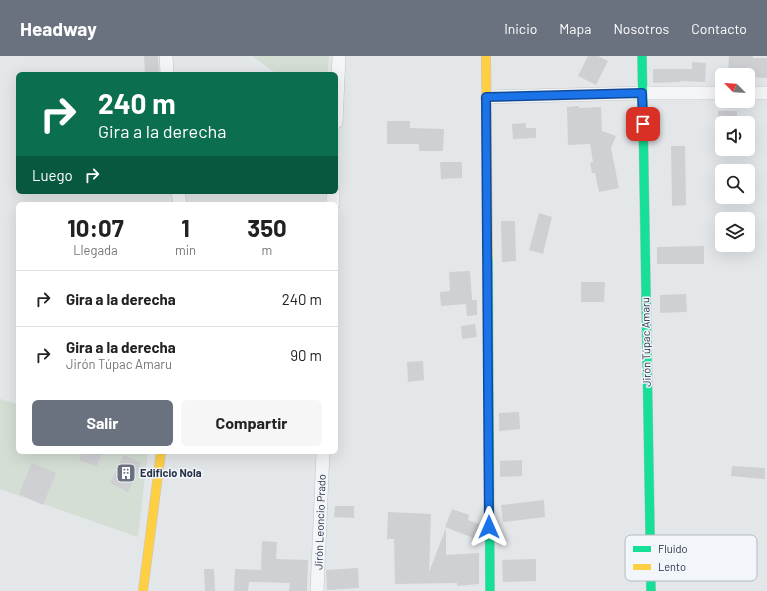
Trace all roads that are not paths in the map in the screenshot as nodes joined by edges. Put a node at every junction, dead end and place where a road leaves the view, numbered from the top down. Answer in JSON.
{"nodes":[{"id":1,"x":166,"y":56,"type":"edge"},
{"id":2,"x":338,"y":56,"type":"edge"},
{"id":3,"x":486,"y":56,"type":"edge"},
{"id":4,"x":642,"y":56,"type":"edge"},
{"id":5,"x":167,"y":72,"type":"edge"},
{"id":6,"x":337,"y":72,"type":"edge"},
{"id":7,"x":642,"y":93,"type":"junction"},
{"id":8,"x":715,"y":93,"type":"edge"},
{"id":9,"x":755,"y":93,"type":"edge"},
{"id":10,"x":767,"y":93,"type":"edge"},
{"id":11,"x":486,"y":97,"type":"junction"},
{"id":12,"x":161,"y":454,"type":"edge"},
{"id":13,"x":323,"y":454,"type":"edge"},
{"id":14,"x":650,"y":535,"type":"edge"},
{"id":15,"x":651,"y":581,"type":"edge"},
{"id":16,"x":143,"y":591,"type":"edge"},
{"id":17,"x":318,"y":591,"type":"edge"},
{"id":18,"x":490,"y":591,"type":"edge"},
{"id":19,"x":651,"y":591,"type":"edge"}],
"edges":[{"from":1,"to":5,"type":"street"},
{"from":2,"to":6,"type":"street"},
{"from":3,"to":11,"type":"street"},
{"from":4,"to":7,"type":"street","name":"Jirón Túpac Amaru"},
{"from":7,"to":8,"type":"street"},
{"from":7,"to":11,"type":"street"},
{"from":7,"to":14,"type":"street","name":"Jirón Túpac Amaru"},
{"from":9,"to":10,"type":"street"},
{"from":11,"to":18,"type":"street"},
{"from":12,"to":16,"type":"street"},
{"from":13,"to":17,"type":"street","name":"Jirón Leoncio Prado"},
{"from":15,"to":19,"type":"street","name":"Jirón Túpac Amaru"}]}
